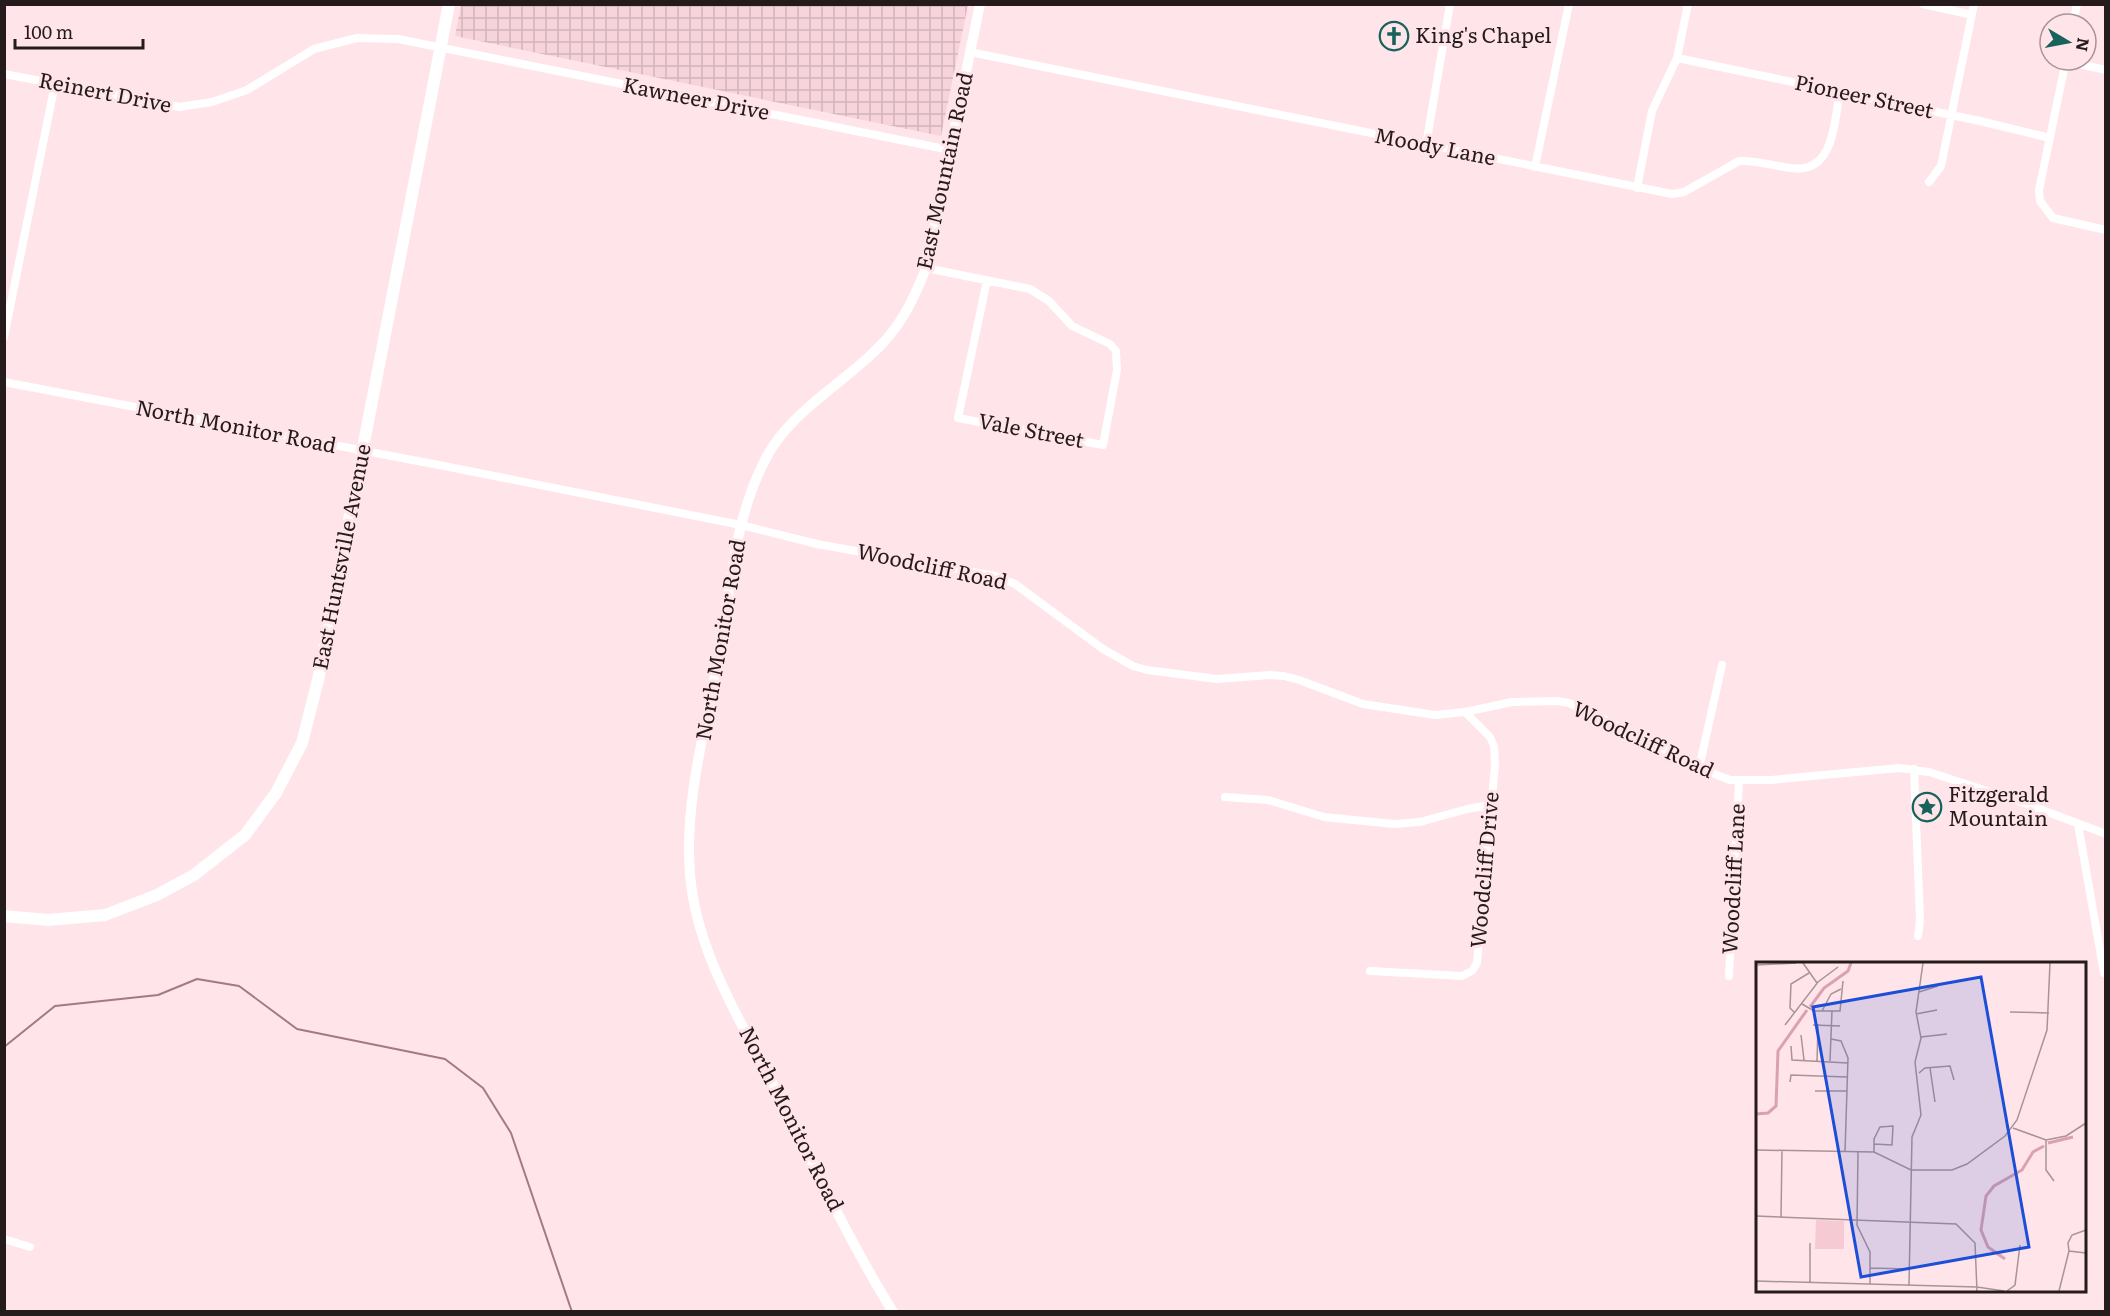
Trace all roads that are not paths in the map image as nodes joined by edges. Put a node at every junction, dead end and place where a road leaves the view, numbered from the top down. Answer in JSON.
{"nodes":[{"id":1,"x":449,"y":4,"type":"edge"},
{"id":2,"x":980,"y":4,"type":"edge"},
{"id":3,"x":1450,"y":4,"type":"edge"},
{"id":4,"x":1569,"y":4,"type":"edge"},
{"id":5,"x":1688,"y":4,"type":"edge"},
{"id":6,"x":1923,"y":4,"type":"edge"},
{"id":7,"x":1974,"y":4,"type":"edge"},
{"id":8,"x":1972,"y":15,"type":"junction"},
{"id":9,"x":441,"y":48,"type":"junction"},
{"id":10,"x":970,"y":52,"type":"junction"},
{"id":11,"x":1677,"y":58,"type":"junction"},
{"id":12,"x":2064,"y":72,"type":"edge"},
{"id":13,"x":4,"y":74,"type":"edge"},
{"id":14,"x":55,"y":84,"type":"junction"},
{"id":15,"x":1839,"y":92,"type":"junction"},
{"id":16,"x":1952,"y":115,"type":"junction"},
{"id":17,"x":2050,"y":138,"type":"junction"},
{"id":18,"x":1426,"y":145,"type":"junction"},
{"id":19,"x":950,"y":150,"type":"junction"},
{"id":20,"x":1535,"y":167,"type":"junction"},
{"id":21,"x":1929,"y":182,"type":"dead end"},
{"id":22,"x":1637,"y":188,"type":"junction"},
{"id":23,"x":2106,"y":230,"type":"edge"},
{"id":24,"x":926,"y":268,"type":"junction"},
{"id":25,"x":987,"y":280,"type":"junction"},
{"id":26,"x":4,"y":337,"type":"edge"},
{"id":27,"x":4,"y":382,"type":"edge"},
{"id":28,"x":363,"y":451,"type":"junction"},
{"id":29,"x":741,"y":525,"type":"junction"},
{"id":30,"x":1722,"y":665,"type":"dead end"},
{"id":31,"x":1466,"y":712,"type":"junction"},
{"id":32,"x":1699,"y":768,"type":"junction"},
{"id":33,"x":1914,"y":769,"type":"junction"},
{"id":34,"x":1739,"y":781,"type":"junction"},
{"id":35,"x":1225,"y":797,"type":"dead end"},
{"id":36,"x":1490,"y":805,"type":"junction"},
{"id":37,"x":2078,"y":824,"type":"junction"},
{"id":38,"x":2106,"y":834,"type":"edge"},
{"id":39,"x":4,"y":916,"type":"edge"},
{"id":40,"x":1918,"y":936,"type":"dead end"},
{"id":41,"x":1370,"y":971,"type":"dead end"},
{"id":42,"x":2104,"y":973,"type":"dead end"},
{"id":43,"x":1729,"y":976,"type":"dead end"},
{"id":44,"x":4,"y":1239,"type":"edge"},
{"id":45,"x":30,"y":1247,"type":"dead end"},
{"id":46,"x":893,"y":1311,"type":"edge"}],
"edges":[{"from":1,"to":9,"type":"main road","name":"East Huntsville Avenue"},
{"from":2,"to":10,"type":"street","name":"East Mountain Road"},
{"from":3,"to":18,"type":"street"},
{"from":4,"to":20,"type":"street"},
{"from":5,"to":11,"type":"street"},
{"from":6,"to":8,"type":"street"},
{"from":7,"to":8,"type":"street"},
{"from":8,"to":16,"type":"street"},
{"from":9,"to":14,"type":"street","name":"Reinert Drive"},
{"from":9,"to":19,"type":"street","name":"Kawneer Drive"},
{"from":9,"to":28,"type":"main road","name":"East Huntsville Avenue"},
{"from":10,"to":18,"type":"street","name":"Moody Lane"},
{"from":10,"to":19,"type":"street","name":"East Mountain Road"},
{"from":11,"to":15,"type":"street","name":"Pioneer Street"},
{"from":11,"to":22,"type":"street"},
{"from":12,"to":17,"type":"street"},
{"from":13,"to":14,"type":"street","name":"Reinert Drive"},
{"from":14,"to":26,"type":"street"},
{"from":15,"to":16,"type":"street","name":"Pioneer Street"},
{"from":15,"to":22,"type":"street","name":"Moody Lane"},
{"from":16,"to":17,"type":"street","name":"Pioneer Street"},
{"from":16,"to":21,"type":"street"},
{"from":17,"to":23,"type":"street"},
{"from":18,"to":20,"type":"street","name":"Moody Lane"},
{"from":19,"to":24,"type":"street","name":"East Mountain Road"},
{"from":20,"to":22,"type":"street","name":"Moody Lane"},
{"from":24,"to":25,"type":"street"},
{"from":24,"to":29,"type":"street","name":"East Mountain Road"},
{"from":25,"to":25,"type":"street","name":"Vale Street"},
{"from":27,"to":28,"type":"street","name":"North Monitor Road"},
{"from":28,"to":29,"type":"street","name":"North Monitor Road"},
{"from":28,"to":39,"type":"main road","name":"East Huntsville Avenue"},
{"from":29,"to":31,"type":"street","name":"Woodcliff Road"},
{"from":29,"to":46,"type":"street","name":"North Monitor Road"},
{"from":30,"to":32,"type":"street"},
{"from":31,"to":32,"type":"street","name":"Woodcliff Road"},
{"from":31,"to":36,"type":"street","name":"Woodcliff Drive"},
{"from":32,"to":34,"type":"street","name":"Woodcliff Road"},
{"from":33,"to":34,"type":"street","name":"Woodcliff Road"},
{"from":33,"to":37,"type":"street","name":"Woodcliff Road"},
{"from":33,"to":40,"type":"street"},
{"from":34,"to":43,"type":"street","name":"Woodcliff Lane"},
{"from":35,"to":36,"type":"street"},
{"from":36,"to":41,"type":"street","name":"Woodcliff Drive"},
{"from":37,"to":38,"type":"street","name":"Woodcliff Road"},
{"from":37,"to":42,"type":"street"},
{"from":44,"to":45,"type":"street"}]}
